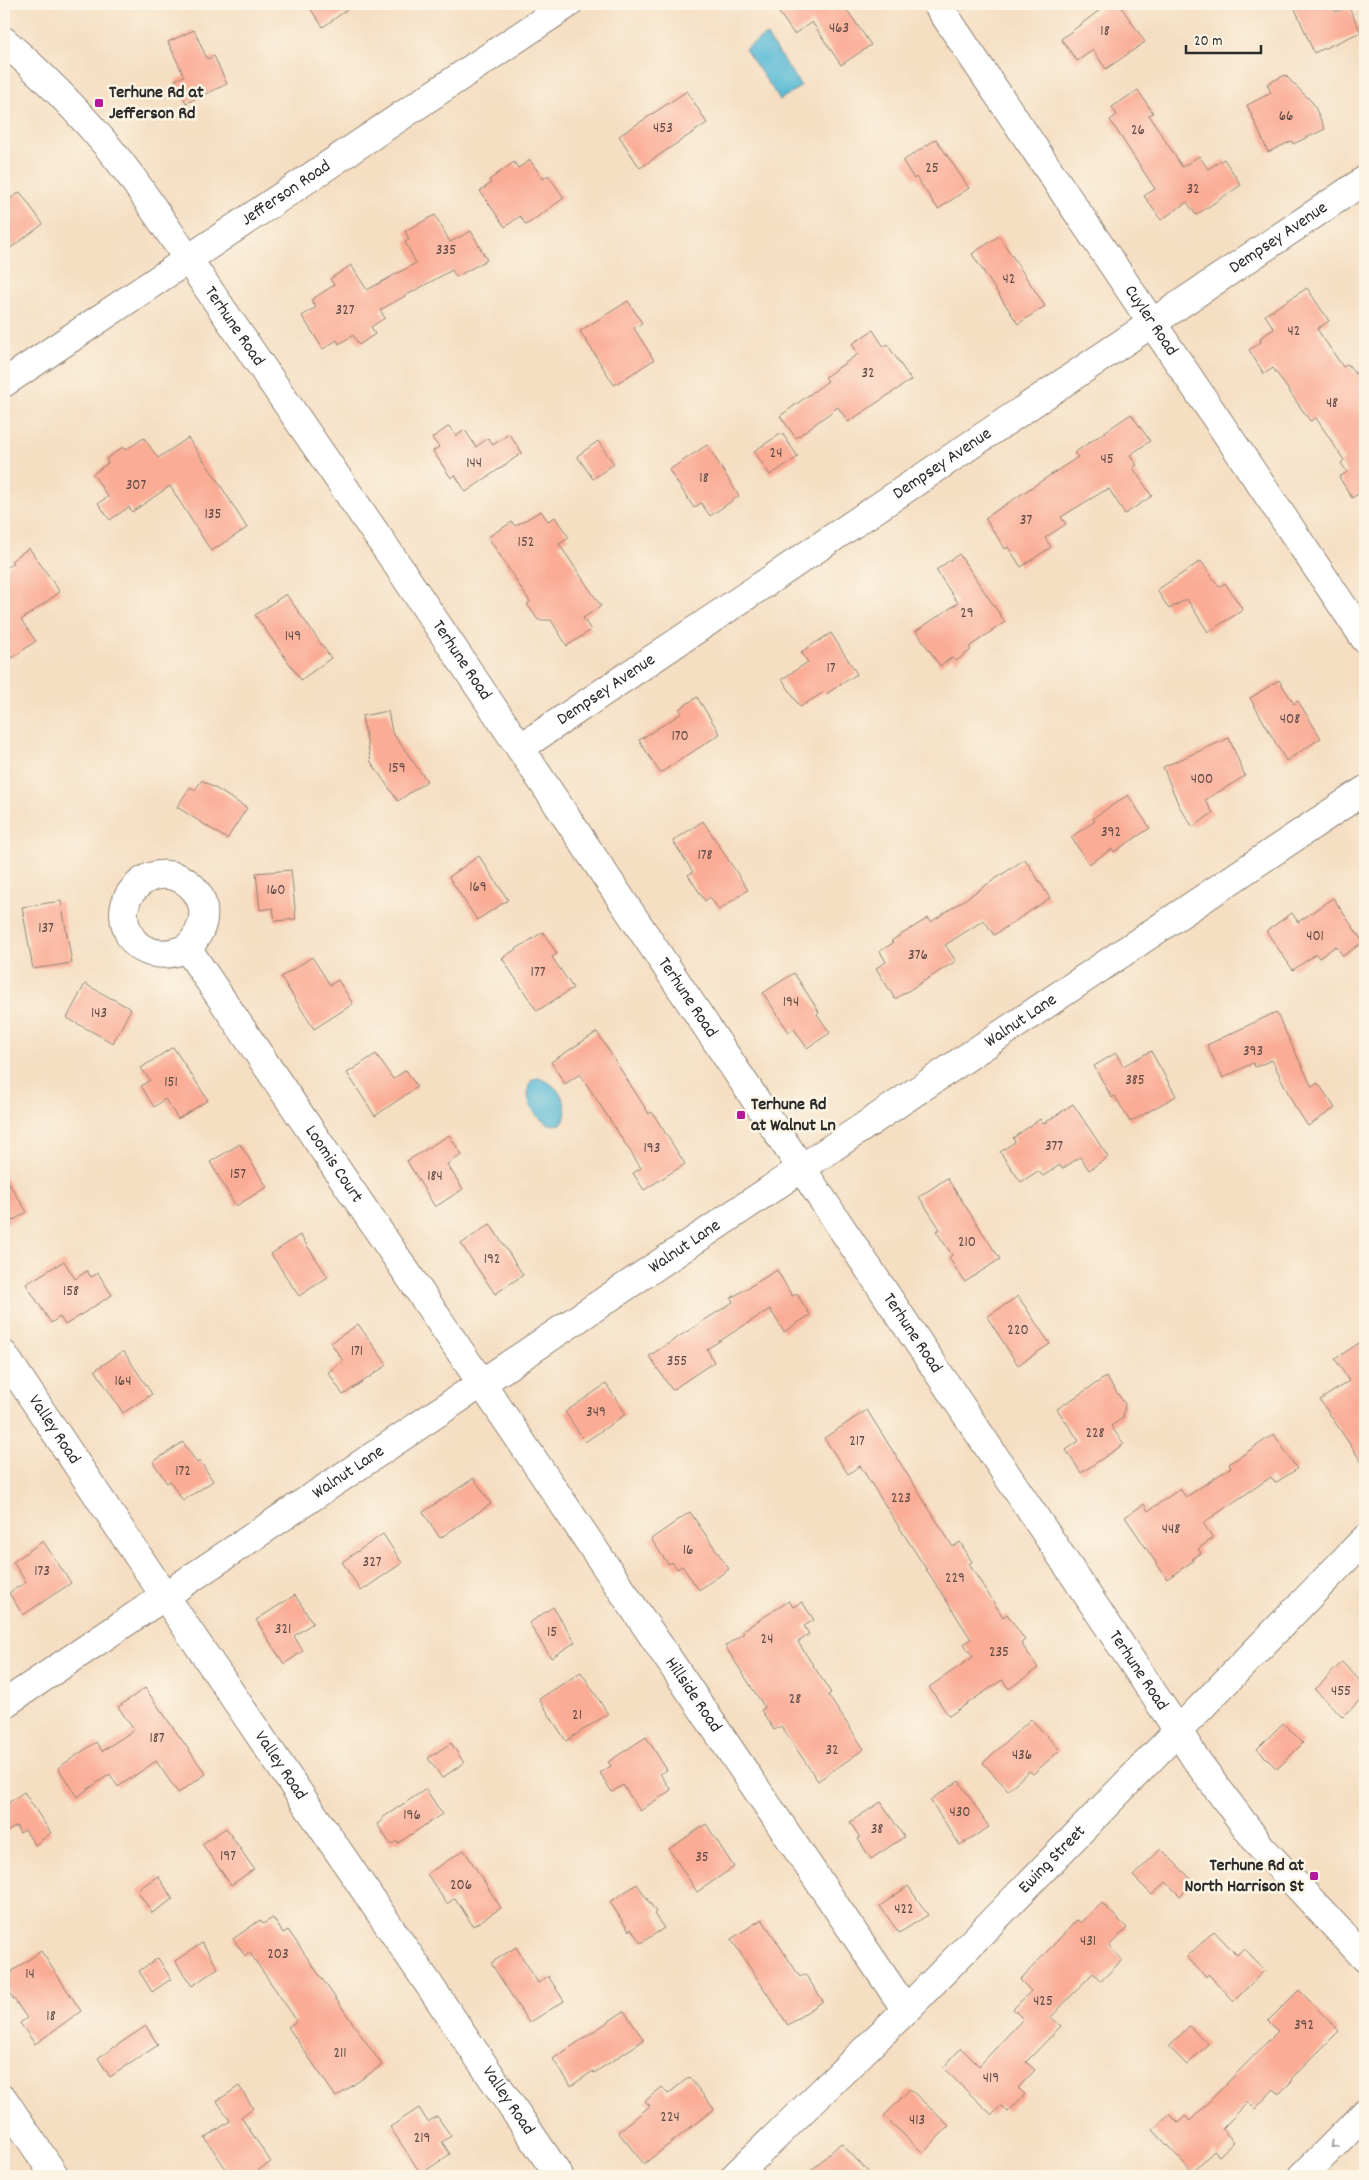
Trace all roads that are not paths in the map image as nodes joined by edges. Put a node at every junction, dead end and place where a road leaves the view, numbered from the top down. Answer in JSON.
{"nodes":[{"id":1,"x":568,"y":4,"type":"edge"},
{"id":2,"x":937,"y":4,"type":"edge"},
{"id":3,"x":4,"y":42,"type":"edge"},
{"id":4,"x":1365,"y":180,"type":"edge"},
{"id":5,"x":188,"y":259,"type":"junction"},
{"id":6,"x":1152,"y":323,"type":"junction"},
{"id":7,"x":4,"y":384,"type":"edge"},
{"id":8,"x":1365,"y":639,"type":"edge"},
{"id":9,"x":520,"y":748,"type":"junction"},
{"id":10,"x":1365,"y":790,"type":"edge"},
{"id":11,"x":187,"y":948,"type":"dead end"},
{"id":12,"x":801,"y":1168,"type":"junction"},
{"id":13,"x":4,"y":1355,"type":"edge"},
{"id":14,"x":480,"y":1383,"type":"junction"},
{"id":15,"x":1365,"y":1539,"type":"edge"},
{"id":16,"x":165,"y":1596,"type":"junction"},
{"id":17,"x":4,"y":1704,"type":"edge"},
{"id":18,"x":1178,"y":1731,"type":"junction"},
{"id":19,"x":1365,"y":1958,"type":"edge"},
{"id":20,"x":906,"y":2010,"type":"junction"},
{"id":21,"x":4,"y":2100,"type":"edge"},
{"id":22,"x":1365,"y":2113,"type":"edge"},
{"id":23,"x":55,"y":2176,"type":"edge"},
{"id":24,"x":559,"y":2176,"type":"edge"},
{"id":25,"x":735,"y":2176,"type":"edge"},
{"id":26,"x":1303,"y":2176,"type":"edge"}],
"edges":[{"from":1,"to":5,"type":"street","name":"Jefferson Road"},
{"from":2,"to":6,"type":"street","name":"Cuyler Road"},
{"from":3,"to":5,"type":"street","name":"Terhune Road"},
{"from":4,"to":6,"type":"street","name":"Dempsey Avenue"},
{"from":5,"to":7,"type":"street","name":"Jefferson Road"},
{"from":5,"to":9,"type":"street","name":"Terhune Road"},
{"from":6,"to":8,"type":"street","name":"Cuyler Road"},
{"from":6,"to":9,"type":"street","name":"Dempsey Avenue"},
{"from":9,"to":12,"type":"street","name":"Terhune Road"},
{"from":10,"to":12,"type":"street","name":"Walnut Lane"},
{"from":11,"to":14,"type":"street","name":"Loomis Court"},
{"from":12,"to":14,"type":"street","name":"Walnut Lane"},
{"from":12,"to":18,"type":"street","name":"Terhune Road"},
{"from":13,"to":16,"type":"street","name":"Valley Road"},
{"from":14,"to":16,"type":"street","name":"Walnut Lane"},
{"from":14,"to":20,"type":"street","name":"Hillside Road"},
{"from":15,"to":18,"type":"street","name":"Ewing Street"},
{"from":16,"to":17,"type":"street","name":"Walnut Lane"},
{"from":16,"to":24,"type":"street","name":"Valley Road"},
{"from":18,"to":19,"type":"street","name":"Terhune Road"},
{"from":18,"to":20,"type":"street","name":"Ewing Street"},
{"from":20,"to":25,"type":"street","name":"Ewing Street"},
{"from":21,"to":23,"type":"street"},
{"from":22,"to":26,"type":"street","one_way":true}]}
